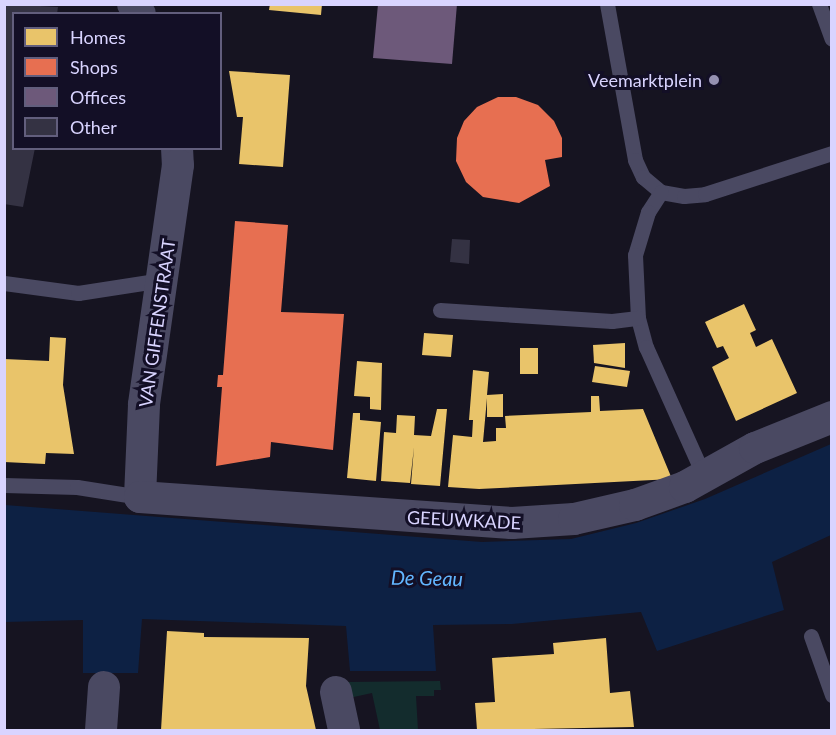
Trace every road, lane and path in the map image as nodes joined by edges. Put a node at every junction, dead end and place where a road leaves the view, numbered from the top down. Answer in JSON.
{"nodes":[{"id":1,"x":607,"y":4,"type":"edge"},
{"id":2,"x":819,"y":4,"type":"edge"},
{"id":3,"x":831,"y":39,"type":"edge"},
{"id":4,"x":177,"y":150,"type":"edge"},
{"id":5,"x":831,"y":153,"type":"edge"},
{"id":6,"x":661,"y":192,"type":"junction"},
{"id":7,"x":162,"y":280,"type":"junction"},
{"id":8,"x":4,"y":283,"type":"edge"},
{"id":9,"x":440,"y":310,"type":"dead end"},
{"id":10,"x":638,"y":318,"type":"junction"},
{"id":11,"x":831,"y":417,"type":"edge"},
{"id":12,"x":705,"y":478,"type":"junction"},
{"id":13,"x":4,"y":485,"type":"edge"},
{"id":14,"x":140,"y":497,"type":"junction"},
{"id":15,"x":811,"y":636,"type":"dead end"},
{"id":16,"x":104,"y":687,"type":"dead end"},
{"id":17,"x":336,"y":692,"type":"dead end"},
{"id":18,"x":831,"y":695,"type":"edge"},
{"id":19,"x":101,"y":730,"type":"edge"},
{"id":20,"x":344,"y":730,"type":"edge"}],
"edges":[{"from":1,"to":6,"type":"lane"},
{"from":2,"to":3,"type":"lane"},
{"from":4,"to":7,"type":"street","name":"VAN GIFFENSTRAAT"},
{"from":5,"to":6,"type":"lane"},
{"from":6,"to":10,"type":"lane"},
{"from":7,"to":8,"type":"lane"},
{"from":7,"to":14,"type":"street","name":"VAN GIFFENSTRAAT"},
{"from":9,"to":10,"type":"lane"},
{"from":10,"to":12,"type":"lane"},
{"from":11,"to":12,"type":"street","name":"GEEUWKADE"},
{"from":12,"to":14,"type":"street","name":"GEEUWKADE"},
{"from":13,"to":14,"type":"lane","name":"GEEUWKADE"},
{"from":15,"to":18,"type":"lane"},
{"from":16,"to":19,"type":"street"},
{"from":17,"to":20,"type":"street"}]}
